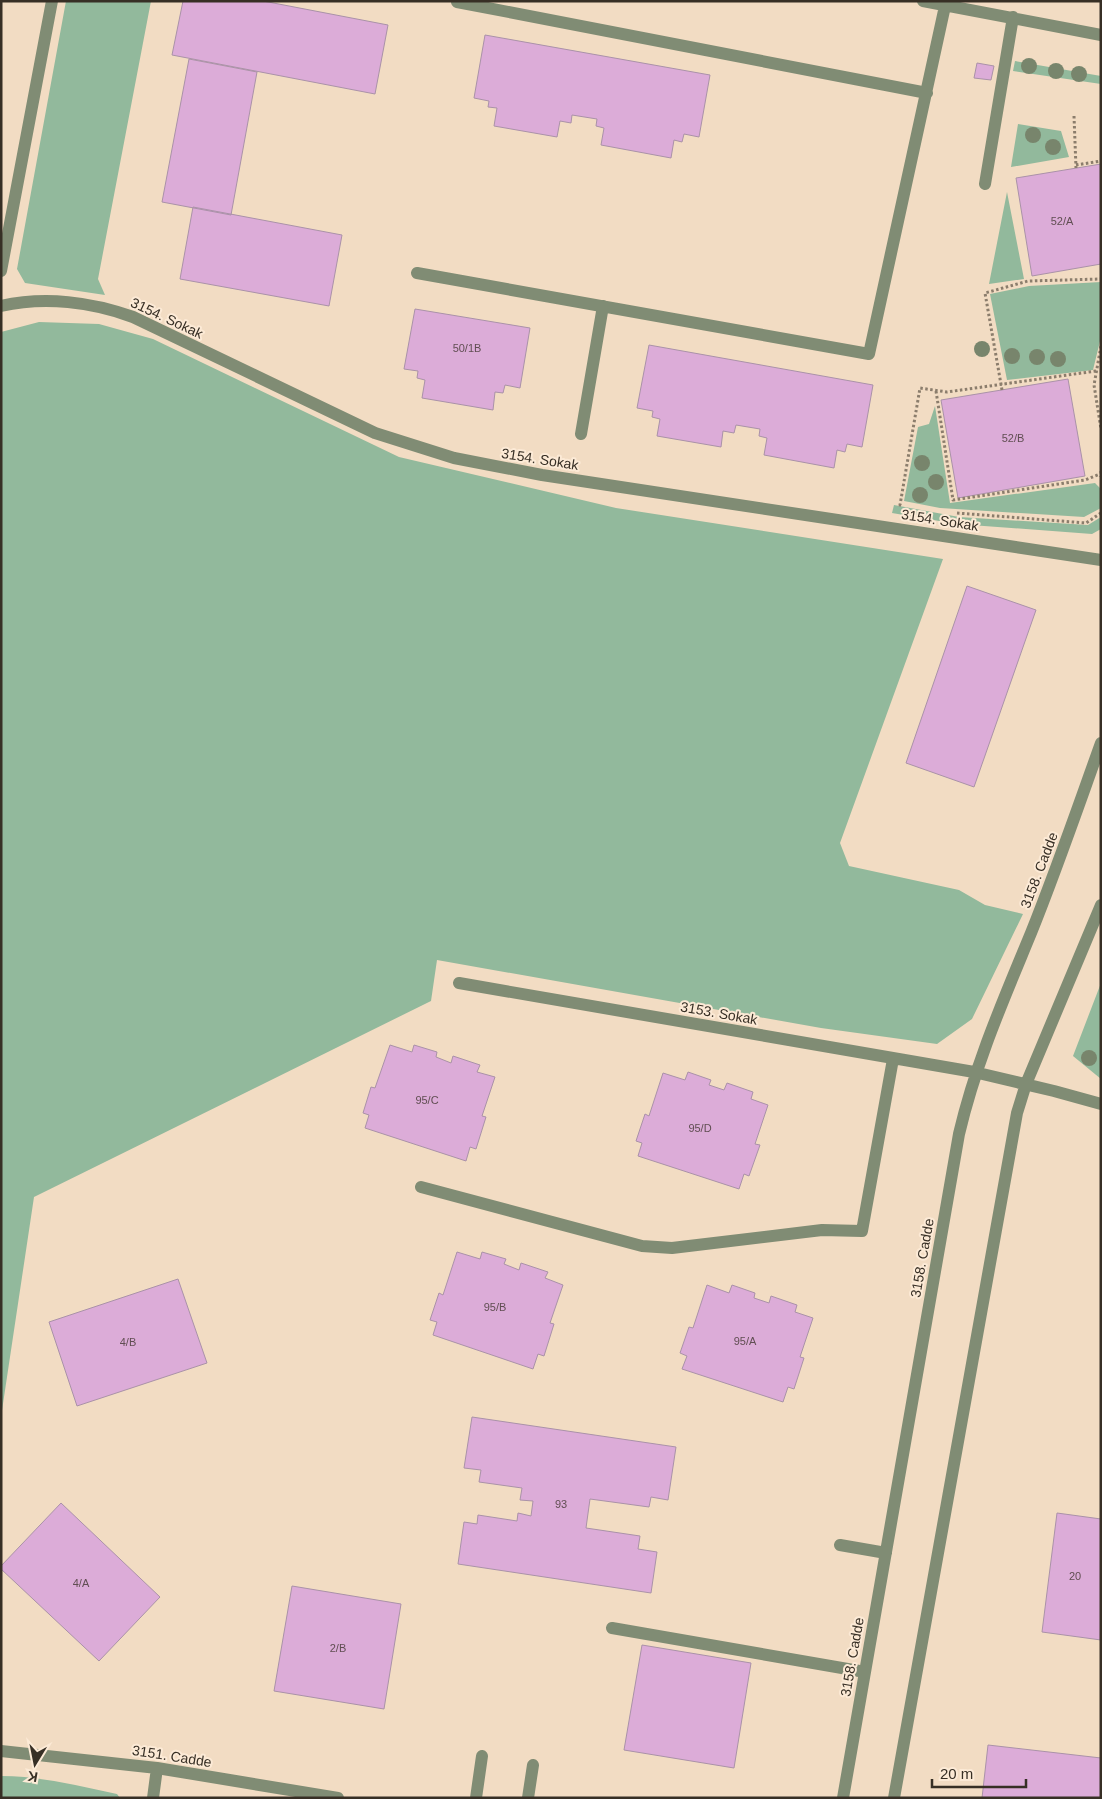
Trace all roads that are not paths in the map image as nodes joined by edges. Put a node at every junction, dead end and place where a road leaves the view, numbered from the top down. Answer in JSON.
{"nodes":[{"id":1,"x":52,"y":1,"type":"edge"},
{"id":2,"x":923,"y":1,"type":"edge"},
{"id":3,"x":457,"y":2,"type":"edge"},
{"id":4,"x":945,"y":6,"type":"junction"},
{"id":5,"x":1013,"y":17,"type":"junction"},
{"id":6,"x":1098,"y":33,"type":"edge"},
{"id":7,"x":927,"y":94,"type":"junction"},
{"id":8,"x":985,"y":184,"type":"dead end"},
{"id":9,"x":1,"y":271,"type":"edge"},
{"id":10,"x":417,"y":273,"type":"dead end"},
{"id":11,"x":1,"y":306,"type":"edge"},
{"id":12,"x":604,"y":306,"type":"junction"},
{"id":13,"x":581,"y":434,"type":"dead end"},
{"id":14,"x":1101,"y":560,"type":"edge"},
{"id":15,"x":1101,"y":743,"type":"edge"},
{"id":16,"x":1101,"y":905,"type":"edge"},
{"id":17,"x":1096,"y":935,"type":"edge"},
{"id":18,"x":459,"y":983,"type":"dead end"},
{"id":19,"x":893,"y":1058,"type":"junction"},
{"id":20,"x":974,"y":1072,"type":"junction"},
{"id":21,"x":1026,"y":1084,"type":"junction"},
{"id":22,"x":1101,"y":1104,"type":"edge"},
{"id":23,"x":421,"y":1187,"type":"dead end"},
{"id":24,"x":840,"y":1545,"type":"dead end"},
{"id":25,"x":886,"y":1553,"type":"junction"},
{"id":26,"x":612,"y":1628,"type":"dead end"},
{"id":27,"x":865,"y":1672,"type":"junction"},
{"id":28,"x":1,"y":1751,"type":"edge"},
{"id":29,"x":482,"y":1756,"type":"dead end"},
{"id":30,"x":533,"y":1764,"type":"dead end"},
{"id":31,"x":157,"y":1768,"type":"junction"},
{"id":32,"x":153,"y":1798,"type":"edge"},
{"id":33,"x":338,"y":1798,"type":"edge"},
{"id":34,"x":476,"y":1798,"type":"edge"},
{"id":35,"x":528,"y":1798,"type":"edge"},
{"id":36,"x":843,"y":1798,"type":"edge"},
{"id":37,"x":894,"y":1798,"type":"edge"}],
"edges":[{"from":1,"to":9,"type":"street"},
{"from":2,"to":4,"type":"street"},
{"from":3,"to":7,"type":"street"},
{"from":4,"to":5,"type":"street"},
{"from":4,"to":7,"type":"street"},
{"from":5,"to":6,"type":"street"},
{"from":5,"to":8,"type":"street"},
{"from":7,"to":12,"type":"street"},
{"from":10,"to":12,"type":"street"},
{"from":11,"to":14,"type":"street","name":"3154. Sokak"},
{"from":12,"to":13,"type":"street"},
{"from":15,"to":20,"type":"street","name":"3158. Cadde"},
{"from":16,"to":17,"type":"street"},
{"from":17,"to":21,"type":"street"},
{"from":18,"to":19,"type":"street","name":"3153. Sokak"},
{"from":19,"to":20,"type":"street","name":"3153. Sokak"},
{"from":19,"to":23,"type":"street"},
{"from":20,"to":21,"type":"street","name":"3153. Sokak"},
{"from":20,"to":25,"type":"street","name":"3158. Cadde"},
{"from":21,"to":22,"type":"street","name":"3153. Sokak"},
{"from":21,"to":37,"type":"street"},
{"from":24,"to":25,"type":"street"},
{"from":25,"to":27,"type":"street","name":"3158. Cadde"},
{"from":26,"to":27,"type":"street"},
{"from":27,"to":36,"type":"street","name":"3158. Cadde"},
{"from":28,"to":31,"type":"street","name":"3151. Cadde"},
{"from":29,"to":34,"type":"street"},
{"from":30,"to":35,"type":"street"},
{"from":31,"to":32,"type":"street"},
{"from":31,"to":33,"type":"street","name":"3151. Cadde"}]}
